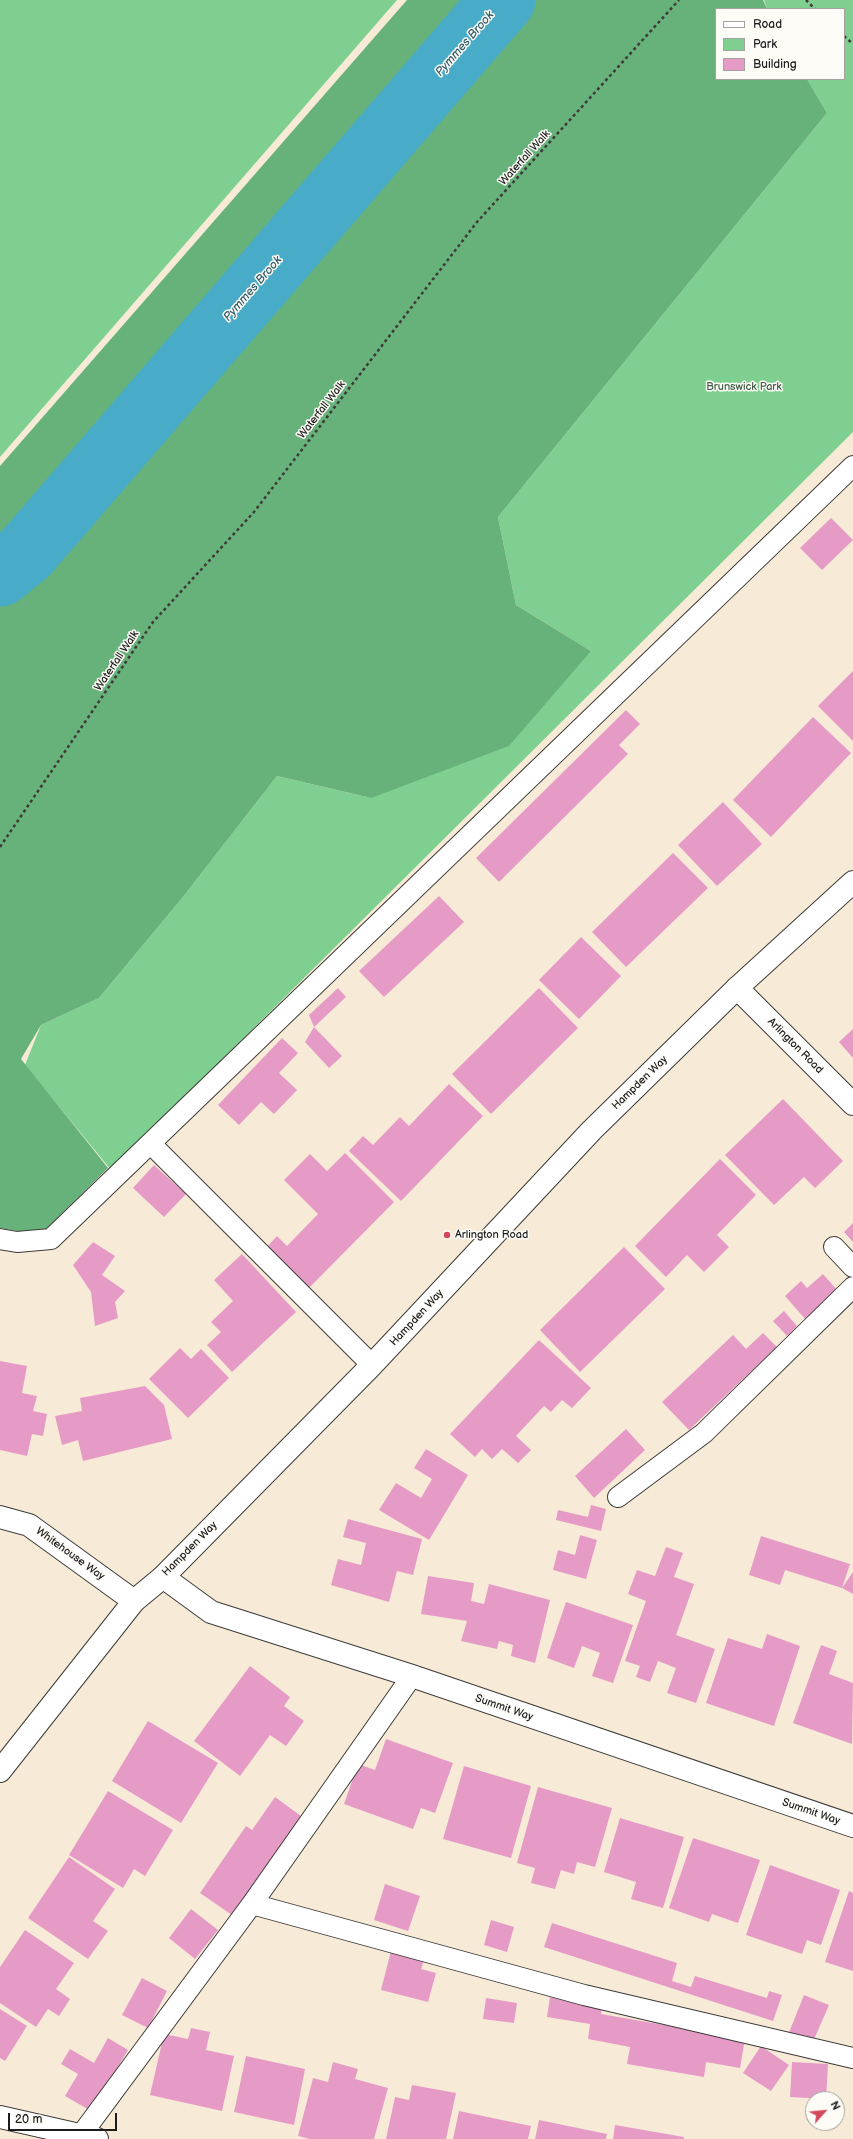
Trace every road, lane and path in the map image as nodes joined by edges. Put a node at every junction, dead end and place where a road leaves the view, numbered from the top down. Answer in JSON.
{"nodes":[{"id":1,"x":679,"y":0,"type":"edge"},
{"id":2,"x":806,"y":0,"type":"edge"},
{"id":3,"x":814,"y":8,"type":"edge"},
{"id":4,"x":845,"y":37,"type":"edge"},
{"id":5,"x":853,"y":44,"type":"edge"},
{"id":6,"x":853,"y":466,"type":"edge"},
{"id":7,"x":0,"y":848,"type":"edge"},
{"id":8,"x":853,"y":882,"type":"edge"},
{"id":9,"x":738,"y":988,"type":"junction"},
{"id":10,"x":853,"y":1104,"type":"edge"},
{"id":11,"x":151,"y":1144,"type":"junction"},
{"id":12,"x":0,"y":1239,"type":"edge"},
{"id":13,"x":834,"y":1247,"type":"dead end"},
{"id":14,"x":853,"y":1267,"type":"edge"},
{"id":15,"x":853,"y":1287,"type":"edge"},
{"id":16,"x":372,"y":1365,"type":"junction"},
{"id":17,"x":618,"y":1497,"type":"dead end"},
{"id":18,"x":0,"y":1517,"type":"edge"},
{"id":19,"x":163,"y":1577,"type":"junction"},
{"id":20,"x":134,"y":1601,"type":"junction"},
{"id":21,"x":412,"y":1676,"type":"junction"},
{"id":22,"x":0,"y":1771,"type":"edge"},
{"id":23,"x":853,"y":1826,"type":"edge"},
{"id":24,"x":252,"y":1904,"type":"junction"},
{"id":25,"x":853,"y":2058,"type":"edge"},
{"id":26,"x":0,"y":2117,"type":"edge"},
{"id":27,"x":89,"y":2137,"type":"edge"}],
"edges":[{"from":1,"to":7,"type":"path","name":"Waterfall Walk"},
{"from":2,"to":3,"type":"path"},
{"from":4,"to":5,"type":"path"},
{"from":6,"to":11,"type":"lane"},
{"from":8,"to":9,"type":"street","name":"Hampden Way"},
{"from":9,"to":10,"type":"street","name":"Arlington Road"},
{"from":9,"to":16,"type":"street","name":"Hampden Way"},
{"from":11,"to":12,"type":"lane"},
{"from":11,"to":16,"type":"lane"},
{"from":13,"to":14,"type":"lane"},
{"from":15,"to":17,"type":"lane"},
{"from":16,"to":19,"type":"street","name":"Hampden Way"},
{"from":18,"to":20,"type":"street","name":"Whitehouse Way"},
{"from":19,"to":20,"type":"street","name":"Hampden Way"},
{"from":19,"to":21,"type":"street","name":"Summit Way"},
{"from":20,"to":22,"type":"street","name":"Hampden Way"},
{"from":21,"to":23,"type":"street","name":"Summit Way"},
{"from":21,"to":24,"type":"lane"},
{"from":24,"to":25,"type":"lane"},
{"from":24,"to":27,"type":"lane"},
{"from":26,"to":27,"type":"street"}]}
